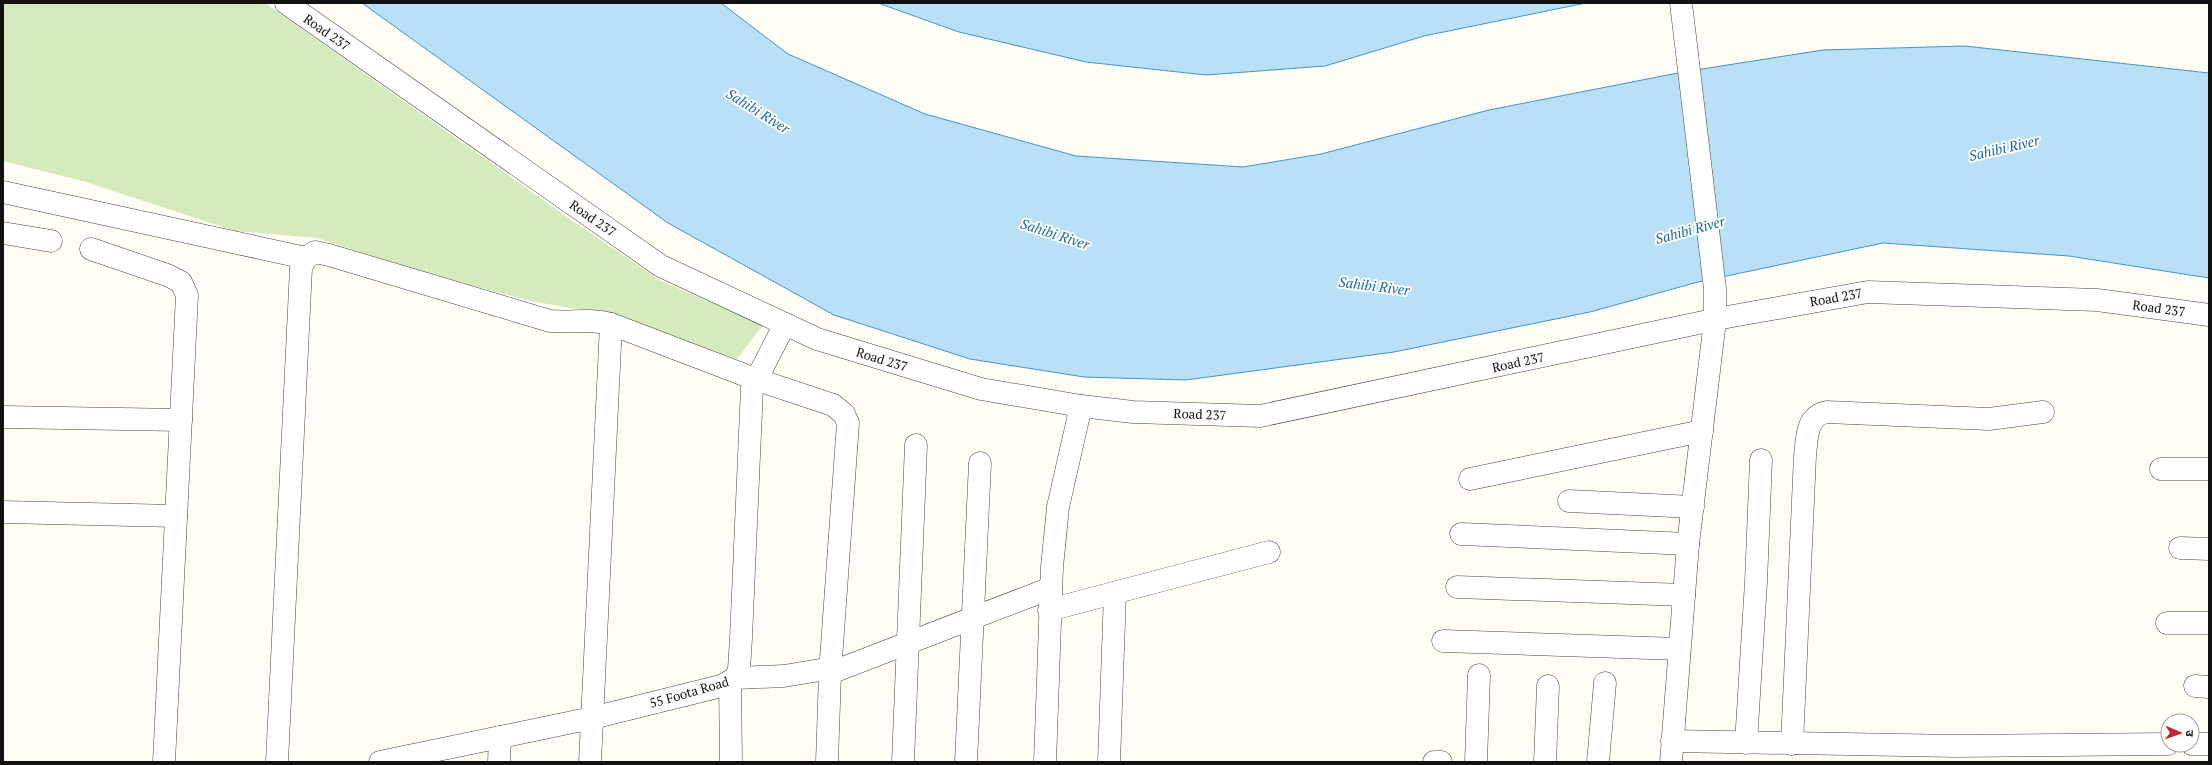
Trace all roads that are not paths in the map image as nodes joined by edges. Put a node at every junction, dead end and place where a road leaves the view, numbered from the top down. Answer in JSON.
{"nodes":[{"id":1,"x":286,"y":3,"type":"edge"},
{"id":2,"x":1681,"y":3,"type":"edge"},
{"id":3,"x":3,"y":192,"type":"edge"},
{"id":4,"x":3,"y":233,"type":"edge"},
{"id":5,"x":51,"y":241,"type":"dead end"},
{"id":6,"x":92,"y":249,"type":"dead end"},
{"id":7,"x":306,"y":258,"type":"junction"},
{"id":8,"x":2209,"y":315,"type":"edge"},
{"id":9,"x":1715,"y":321,"type":"junction"},
{"id":10,"x":611,"y":324,"type":"junction"},
{"id":11,"x":785,"y":324,"type":"junction"},
{"id":12,"x":755,"y":379,"type":"junction"},
{"id":13,"x":1082,"y":406,"type":"junction"},
{"id":14,"x":2043,"y":412,"type":"dead end"},
{"id":15,"x":3,"y":417,"type":"edge"},
{"id":16,"x":181,"y":420,"type":"junction"},
{"id":17,"x":1702,"y":431,"type":"junction"},
{"id":18,"x":916,"y":445,"type":"dead end"},
{"id":19,"x":1761,"y":460,"type":"dead end"},
{"id":20,"x":980,"y":463,"type":"dead end"},
{"id":21,"x":2161,"y":469,"type":"dead end"},
{"id":22,"x":2209,"y":469,"type":"edge"},
{"id":23,"x":1470,"y":479,"type":"dead end"},
{"id":24,"x":1569,"y":501,"type":"dead end"},
{"id":25,"x":1693,"y":507,"type":"junction"},
{"id":26,"x":3,"y":512,"type":"edge"},
{"id":27,"x":176,"y":516,"type":"junction"},
{"id":28,"x":1461,"y":534,"type":"dead end"},
{"id":29,"x":1688,"y":544,"type":"junction"},
{"id":30,"x":2180,"y":548,"type":"dead end"},
{"id":31,"x":2209,"y":549,"type":"edge"},
{"id":32,"x":1269,"y":552,"type":"dead end"},
{"id":33,"x":1457,"y":587,"type":"dead end"},
{"id":34,"x":1050,"y":588,"type":"junction"},
{"id":35,"x":1115,"y":592,"type":"junction"},
{"id":36,"x":1684,"y":595,"type":"junction"},
{"id":37,"x":1050,"y":610,"type":"junction"},
{"id":38,"x":972,"y":618,"type":"junction"},
{"id":39,"x":2209,"y":623,"type":"edge"},
{"id":40,"x":2167,"y":624,"type":"dead end"},
{"id":41,"x":1443,"y":641,"type":"dead end"},
{"id":42,"x":908,"y":643,"type":"junction"},
{"id":43,"x":1679,"y":649,"type":"junction"},
{"id":44,"x":831,"y":671,"type":"junction"},
{"id":45,"x":1480,"y":675,"type":"dead end"},
{"id":46,"x":733,"y":680,"type":"junction"},
{"id":47,"x":1605,"y":683,"type":"dead end"},
{"id":48,"x":1548,"y":686,"type":"dead end"},
{"id":49,"x":592,"y":718,"type":"junction"},
{"id":50,"x":500,"y":737,"type":"junction"},
{"id":51,"x":1746,"y":743,"type":"junction"},
{"id":52,"x":1792,"y":744,"type":"junction"},
{"id":53,"x":2160,"y":744,"type":"edge"},
{"id":54,"x":1672,"y":752,"type":"edge"},
{"id":55,"x":1955,"y":754,"type":"edge"},
{"id":56,"x":164,"y":762,"type":"edge"},
{"id":57,"x":277,"y":762,"type":"edge"},
{"id":58,"x":380,"y":762,"type":"edge"},
{"id":59,"x":499,"y":762,"type":"edge"},
{"id":60,"x":590,"y":762,"type":"edge"},
{"id":61,"x":731,"y":762,"type":"edge"},
{"id":62,"x":827,"y":762,"type":"edge"},
{"id":63,"x":903,"y":762,"type":"edge"},
{"id":64,"x":966,"y":762,"type":"edge"},
{"id":65,"x":1045,"y":762,"type":"edge"},
{"id":66,"x":1109,"y":762,"type":"edge"},
{"id":67,"x":1434,"y":762,"type":"edge"},
{"id":68,"x":1441,"y":762,"type":"edge"},
{"id":69,"x":1476,"y":762,"type":"edge"},
{"id":70,"x":1546,"y":762,"type":"edge"},
{"id":71,"x":1598,"y":762,"type":"edge"}],
"edges":[{"from":1,"to":11,"type":"street","name":"Road 237"},
{"from":2,"to":9,"type":"street"},
{"from":3,"to":7,"type":"street"},
{"from":4,"to":5,"type":"street"},
{"from":6,"to":16,"type":"street"},
{"from":7,"to":10,"type":"street"},
{"from":7,"to":57,"type":"street"},
{"from":8,"to":9,"type":"street","name":"Road 237"},
{"from":9,"to":13,"type":"street","name":"Road 237"},
{"from":9,"to":17,"type":"street"},
{"from":10,"to":12,"type":"street"},
{"from":10,"to":49,"type":"street"},
{"from":11,"to":12,"type":"street","name":"55 Foota Road"},
{"from":11,"to":13,"type":"street","name":"Road 237"},
{"from":12,"to":44,"type":"street"},
{"from":12,"to":46,"type":"street","name":"55 Foota Road"},
{"from":13,"to":34,"type":"street"},
{"from":14,"to":52,"type":"street"},
{"from":15,"to":16,"type":"street"},
{"from":16,"to":27,"type":"street"},
{"from":17,"to":23,"type":"street"},
{"from":17,"to":25,"type":"street"},
{"from":18,"to":42,"type":"street"},
{"from":19,"to":51,"type":"street"},
{"from":20,"to":38,"type":"street"},
{"from":21,"to":22,"type":"street"},
{"from":24,"to":25,"type":"street"},
{"from":25,"to":29,"type":"street"},
{"from":26,"to":27,"type":"street"},
{"from":27,"to":56,"type":"street"},
{"from":28,"to":29,"type":"street"},
{"from":29,"to":36,"type":"street"},
{"from":30,"to":31,"type":"street"},
{"from":32,"to":35,"type":"street"},
{"from":33,"to":36,"type":"street"},
{"from":34,"to":37,"type":"street"},
{"from":34,"to":38,"type":"street"},
{"from":35,"to":37,"type":"street"},
{"from":35,"to":66,"type":"street"},
{"from":36,"to":43,"type":"street"},
{"from":37,"to":65,"type":"street"},
{"from":38,"to":42,"type":"street"},
{"from":38,"to":64,"type":"street"},
{"from":39,"to":40,"type":"street"},
{"from":41,"to":43,"type":"street"},
{"from":42,"to":44,"type":"street"},
{"from":42,"to":63,"type":"street"},
{"from":43,"to":54,"type":"street"},
{"from":44,"to":46,"type":"street"},
{"from":44,"to":62,"type":"street"},
{"from":45,"to":69,"type":"street"},
{"from":46,"to":49,"type":"street","name":"55 Foota Road"},
{"from":46,"to":61,"type":"street"},
{"from":47,"to":71,"type":"street"},
{"from":48,"to":70,"type":"street"},
{"from":49,"to":50,"type":"street","name":"55 Foota Road"},
{"from":49,"to":60,"type":"street"},
{"from":50,"to":58,"type":"street","name":"55 Foota Road"},
{"from":50,"to":59,"type":"street"},
{"from":51,"to":52,"type":"street"},
{"from":51,"to":54,"type":"street"},
{"from":52,"to":55,"type":"street"},
{"from":53,"to":55,"type":"street"},
{"from":67,"to":68,"type":"street"}]}
